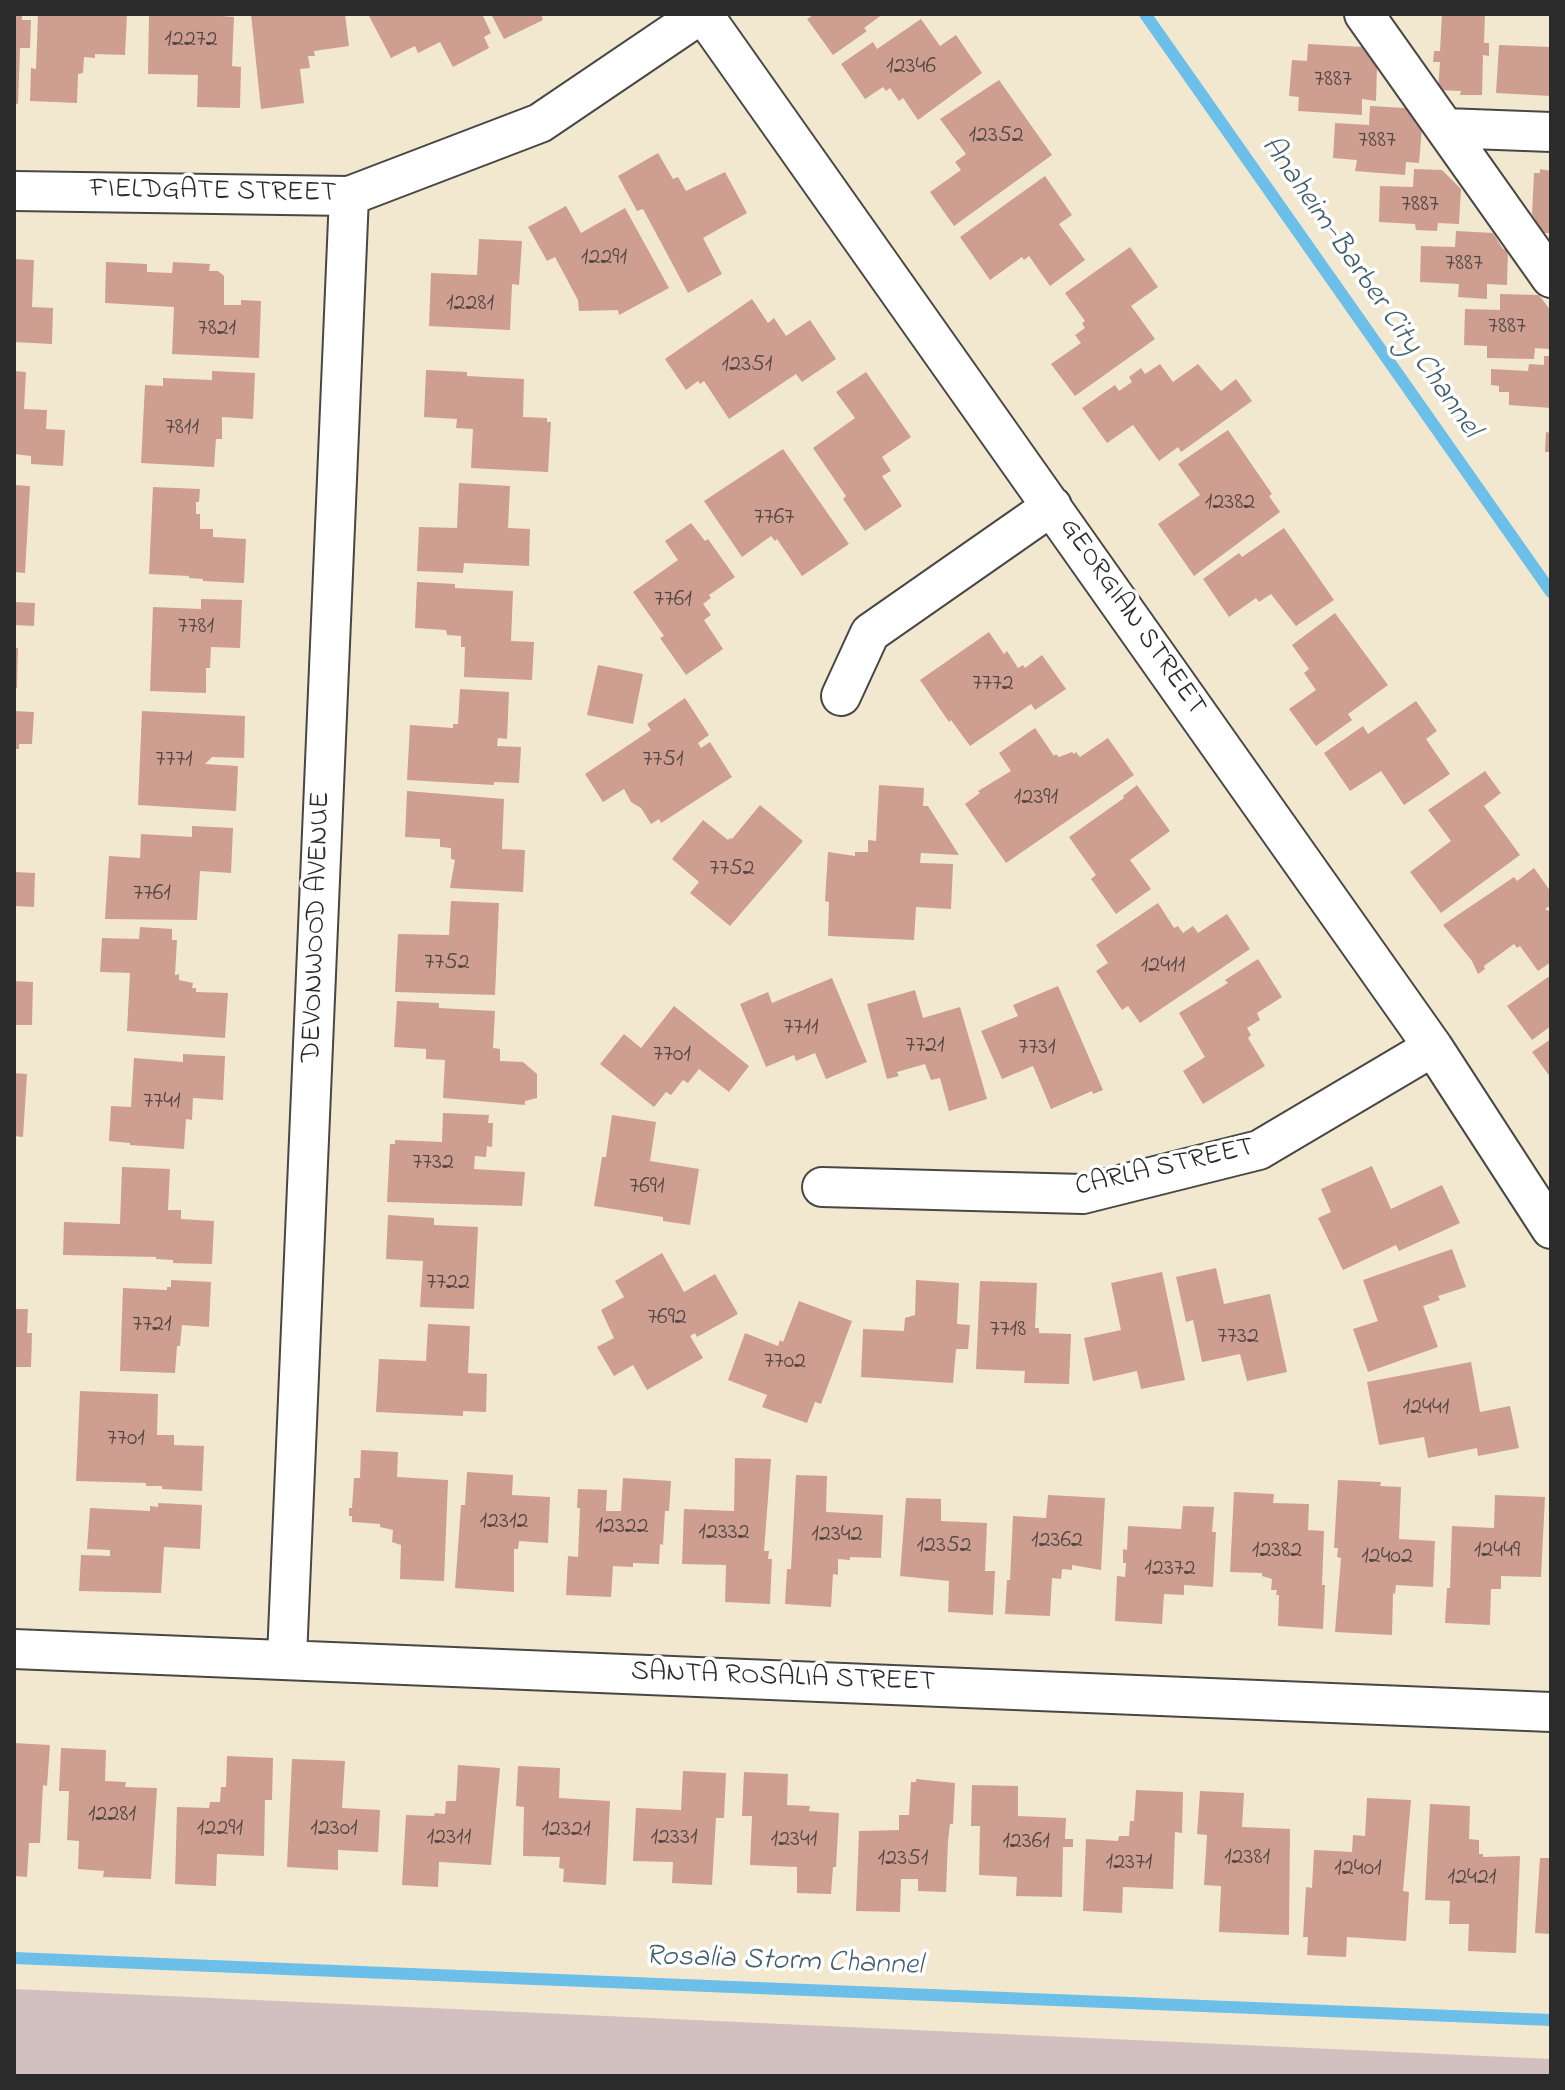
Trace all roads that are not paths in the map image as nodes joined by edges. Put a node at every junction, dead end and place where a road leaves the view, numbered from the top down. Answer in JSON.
{"nodes":[{"id":1,"x":702,"y":14,"type":"edge"},
{"id":2,"x":1364,"y":14,"type":"edge"},
{"id":3,"x":1445,"y":128,"type":"junction"},
{"id":4,"x":1551,"y":132,"type":"edge"},
{"id":5,"x":14,"y":191,"type":"edge"},
{"id":6,"x":349,"y":196,"type":"junction"},
{"id":7,"x":1551,"y":278,"type":"edge"},
{"id":8,"x":1052,"y":506,"type":"junction"},
{"id":9,"x":841,"y":696,"type":"dead end"},
{"id":10,"x":1433,"y":1047,"type":"junction"},
{"id":11,"x":822,"y":1187,"type":"dead end"},
{"id":12,"x":1551,"y":1229,"type":"edge"},
{"id":13,"x":14,"y":1649,"type":"edge"},
{"id":14,"x":287,"y":1658,"type":"junction"},
{"id":15,"x":1551,"y":1712,"type":"edge"}],
"edges":[{"from":1,"to":6,"type":"street","name":"FIELDGATE STREET"},
{"from":1,"to":8,"type":"street","name":"GEORGIAN STREET"},
{"from":2,"to":3,"type":"street"},
{"from":3,"to":4,"type":"street"},
{"from":3,"to":7,"type":"street"},
{"from":5,"to":6,"type":"street","name":"FIELDGATE STREET"},
{"from":6,"to":14,"type":"street","name":"DEVONWOOD AVENUE"},
{"from":8,"to":9,"type":"street"},
{"from":8,"to":10,"type":"street","name":"GEORGIAN STREET"},
{"from":10,"to":11,"type":"street","name":"CARLA STREET"},
{"from":10,"to":12,"type":"street","name":"GEORGIAN STREET"},
{"from":13,"to":14,"type":"street","name":"SANTA ROSALIA STREET"},
{"from":14,"to":15,"type":"street","name":"SANTA ROSALIA STREET"}]}
